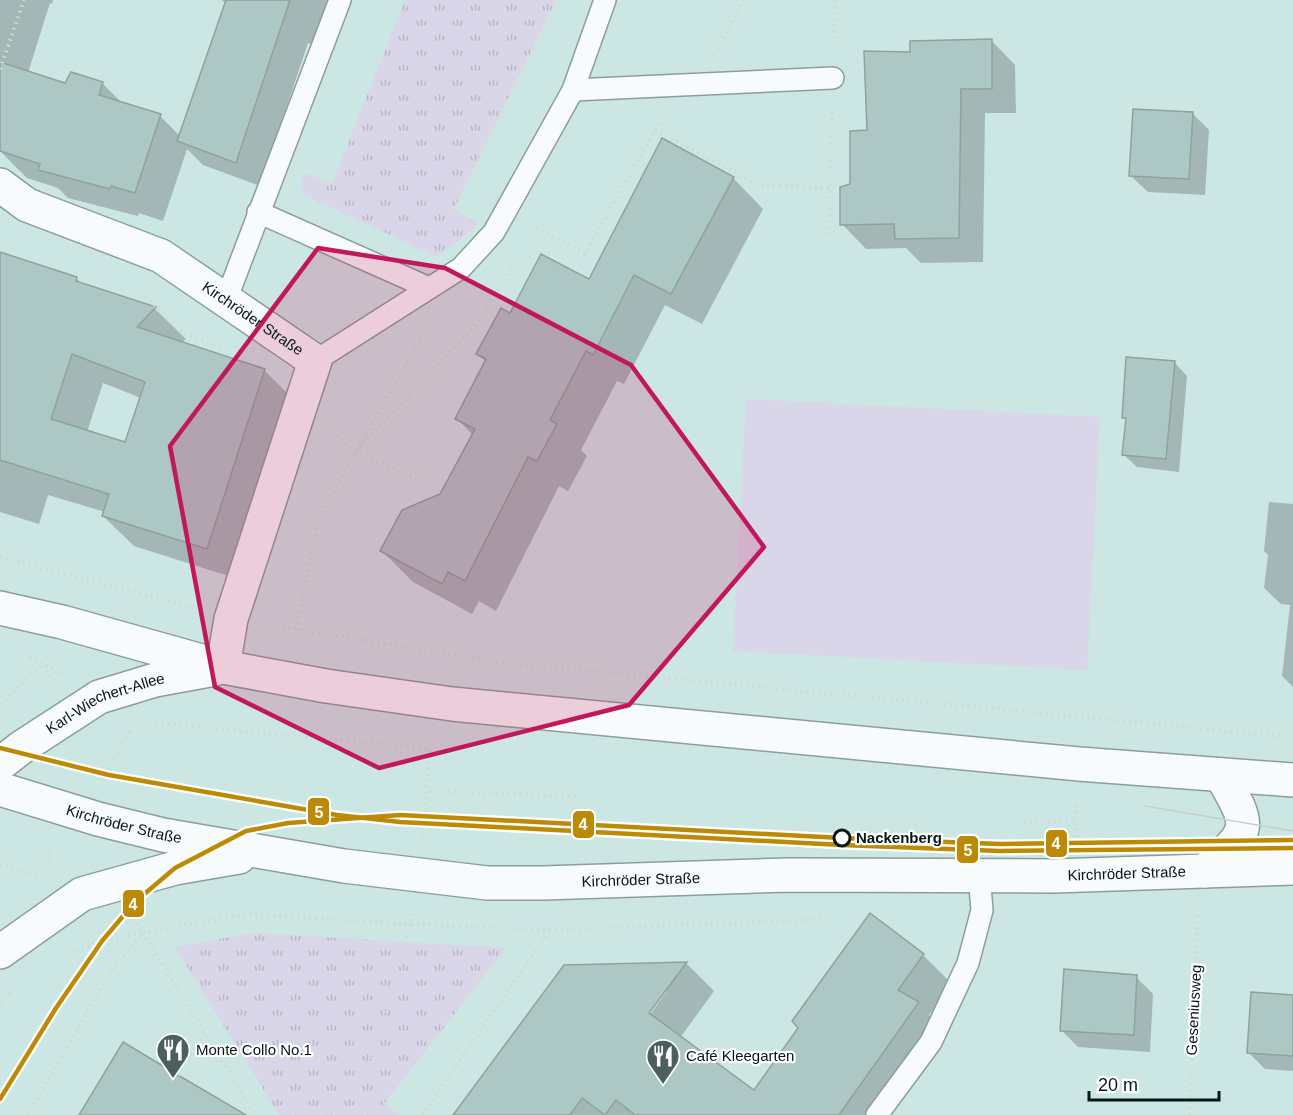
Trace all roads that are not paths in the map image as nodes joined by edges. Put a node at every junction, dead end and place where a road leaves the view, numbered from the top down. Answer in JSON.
{"nodes":[{"id":1,"x":340,"y":0,"type":"edge"},
{"id":2,"x":605,"y":0,"type":"edge"},
{"id":3,"x":833,"y":78,"type":"road end"},
{"id":4,"x":573,"y":90,"type":"junction"},
{"id":5,"x":0,"y":185,"type":"edge"},
{"id":6,"x":258,"y":212,"type":"junction"},
{"id":7,"x":429,"y":288,"type":"junction"},
{"id":8,"x":226,"y":300,"type":"junction"},
{"id":9,"x":315,"y":361,"type":"junction"},
{"id":10,"x":0,"y":608,"type":"edge"},
{"id":11,"x":223,"y":668,"type":"junction"},
{"id":12,"x":0,"y":770,"type":"edge"},
{"id":13,"x":1221,"y":775,"type":"junction"},
{"id":14,"x":1293,"y":780,"type":"edge"},
{"id":15,"x":259,"y":853,"type":"junction"},
{"id":16,"x":1293,"y":868,"type":"edge"},
{"id":17,"x":1204,"y":871,"type":"junction"},
{"id":18,"x":979,"y":876,"type":"junction"},
{"id":19,"x":0,"y":952,"type":"edge"},
{"id":20,"x":877,"y":1115,"type":"edge"}],
"edges":[{"from":1,"to":6,"type":"lane"},
{"from":2,"to":4,"type":"lane"},
{"from":3,"to":4,"type":"lane"},
{"from":4,"to":7,"type":"lane"},
{"from":5,"to":8,"type":"main road","name":"Kirchröder Straße"},
{"from":6,"to":7,"type":"lane"},
{"from":6,"to":8,"type":"lane"},
{"from":7,"to":9,"type":"lane"},
{"from":8,"to":9,"type":"main road","name":"Kirchröder Straße"},
{"from":9,"to":11,"type":"main road","name":"Kirchröder Straße"},
{"from":10,"to":11,"type":"main road"},
{"from":11,"to":12,"type":"main road","name":"Karl-Wiechert-Allee"},
{"from":11,"to":13,"type":"main road"},
{"from":12,"to":15,"type":"main road","name":"Kirchröder Straße"},
{"from":13,"to":14,"type":"main road"},
{"from":13,"to":17,"type":"main road"},
{"from":15,"to":18,"type":"main road","name":"Kirchröder Straße"},
{"from":15,"to":19,"type":"main road"},
{"from":16,"to":17,"type":"main road","name":"Kirchröder Straße"},
{"from":17,"to":18,"type":"main road","name":"Kirchröder Straße"},
{"from":18,"to":20,"type":"lane"}]}
